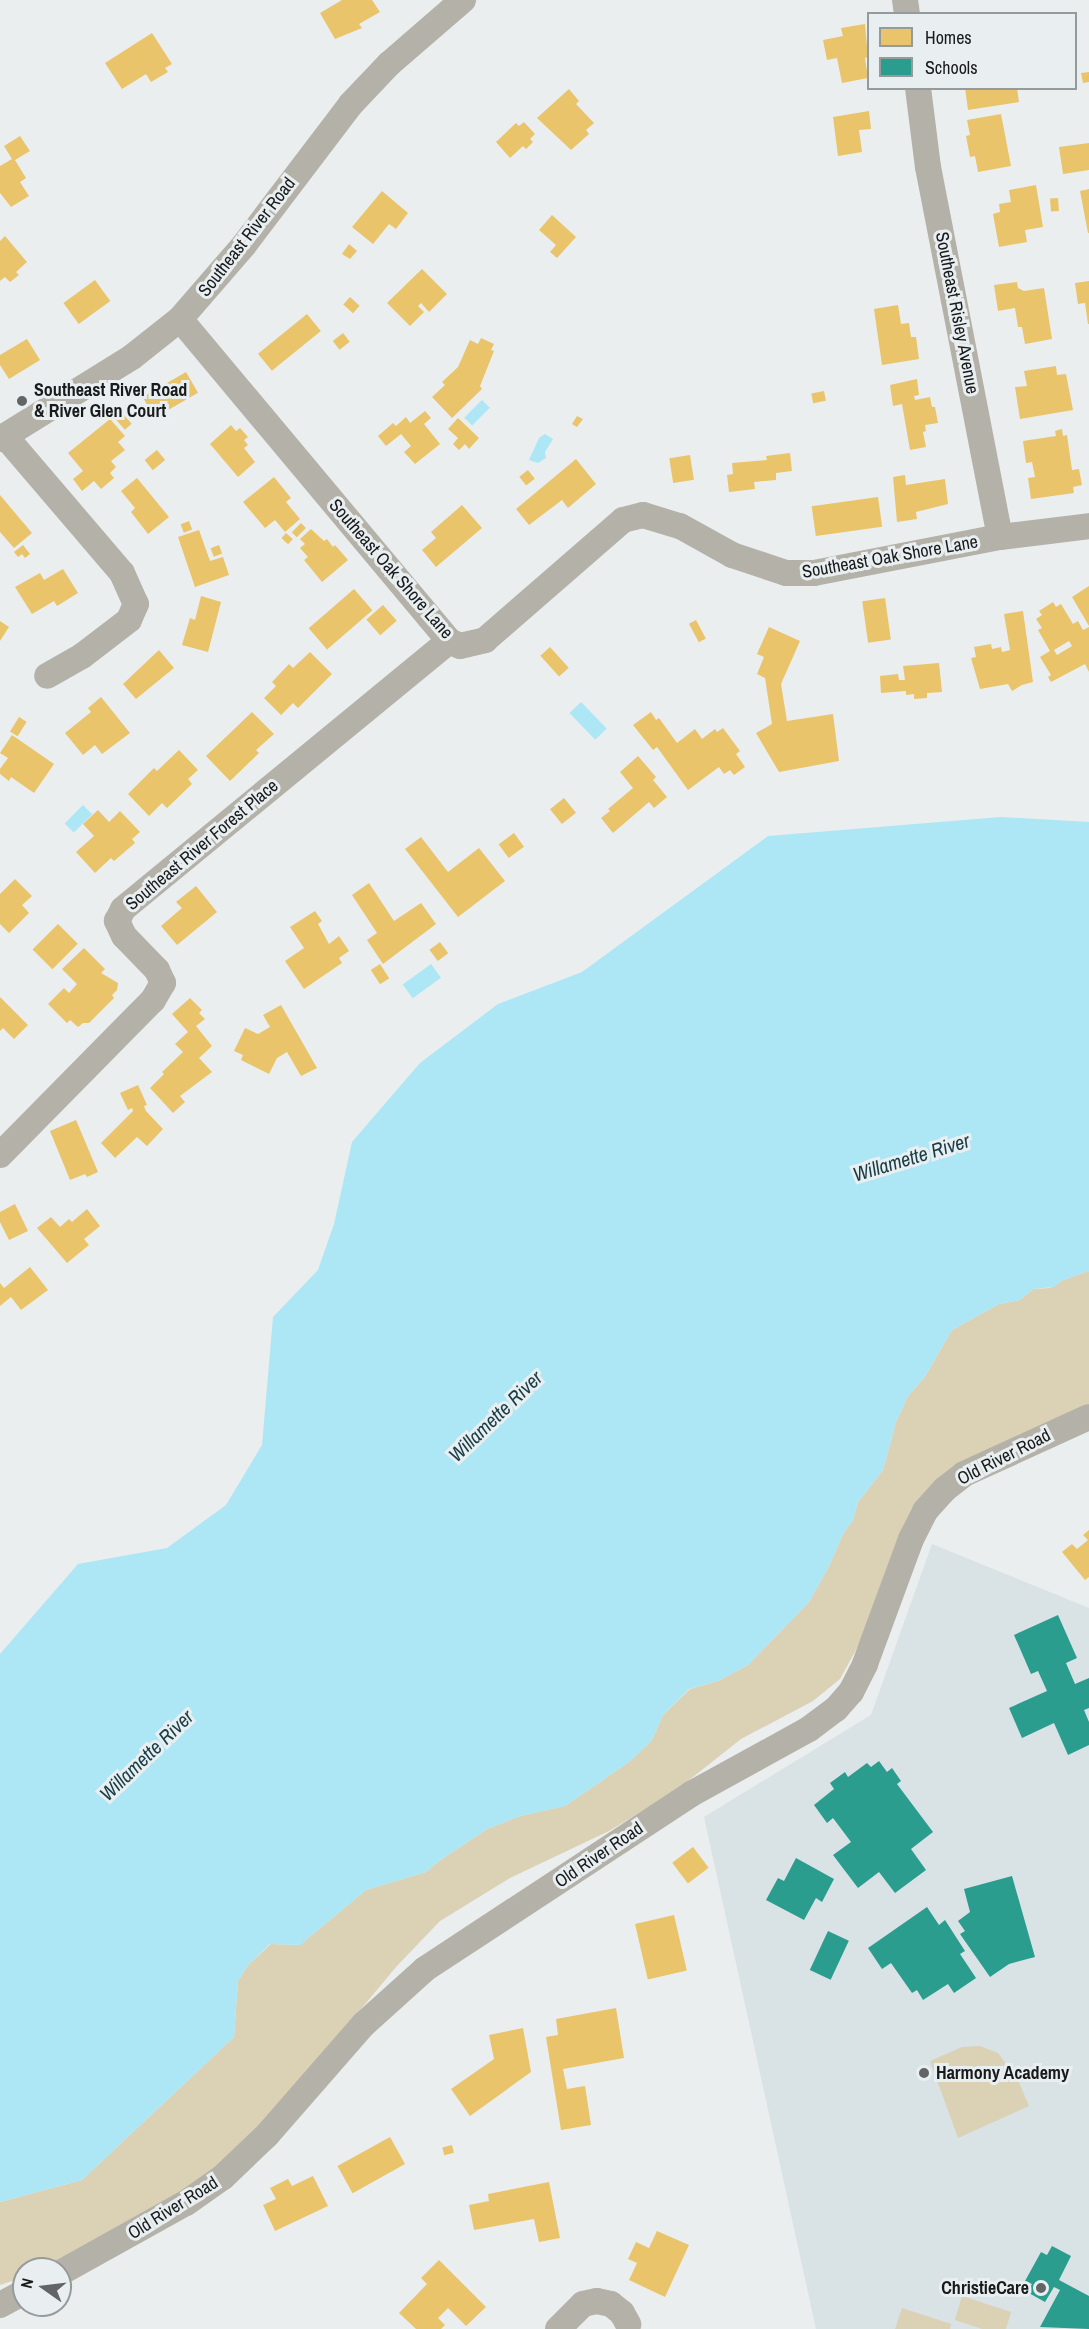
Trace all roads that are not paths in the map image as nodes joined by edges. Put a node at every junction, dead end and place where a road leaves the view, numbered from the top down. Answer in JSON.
{"nodes":[{"id":1,"x":463,"y":0,"type":"edge"},
{"id":2,"x":918,"y":90,"type":"edge"},
{"id":3,"x":180,"y":319,"type":"junction"},
{"id":4,"x":3,"y":437,"type":"edge"},
{"id":5,"x":1089,"y":526,"type":"edge"},
{"id":6,"x":1000,"y":537,"type":"junction"},
{"id":7,"x":450,"y":641,"type":"junction"},
{"id":8,"x":47,"y":676,"type":"dead end"},
{"id":9,"x":0,"y":1155,"type":"edge"},
{"id":10,"x":1089,"y":1417,"type":"edge"},
{"id":11,"x":72,"y":2266,"type":"edge"},
{"id":12,"x":628,"y":2324,"type":"dead end"},
{"id":13,"x":558,"y":2329,"type":"edge"}],
"edges":[{"from":1,"to":3,"type":"street","name":"Southeast River Road"},
{"from":2,"to":6,"type":"street","name":"Southeast Risley Avenue"},
{"from":3,"to":4,"type":"street","name":"Southeast River Road"},
{"from":3,"to":7,"type":"street","name":"Southeast Oak Shore Lane"},
{"from":4,"to":8,"type":"street"},
{"from":5,"to":6,"type":"street","name":"Southeast Oak Shore Lane"},
{"from":6,"to":7,"type":"street","name":"Southeast Oak Shore Lane"},
{"from":7,"to":9,"type":"street","name":"Southeast River Forest Place"},
{"from":10,"to":11,"type":"street","name":"Old River Road"},
{"from":12,"to":13,"type":"street"}]}
